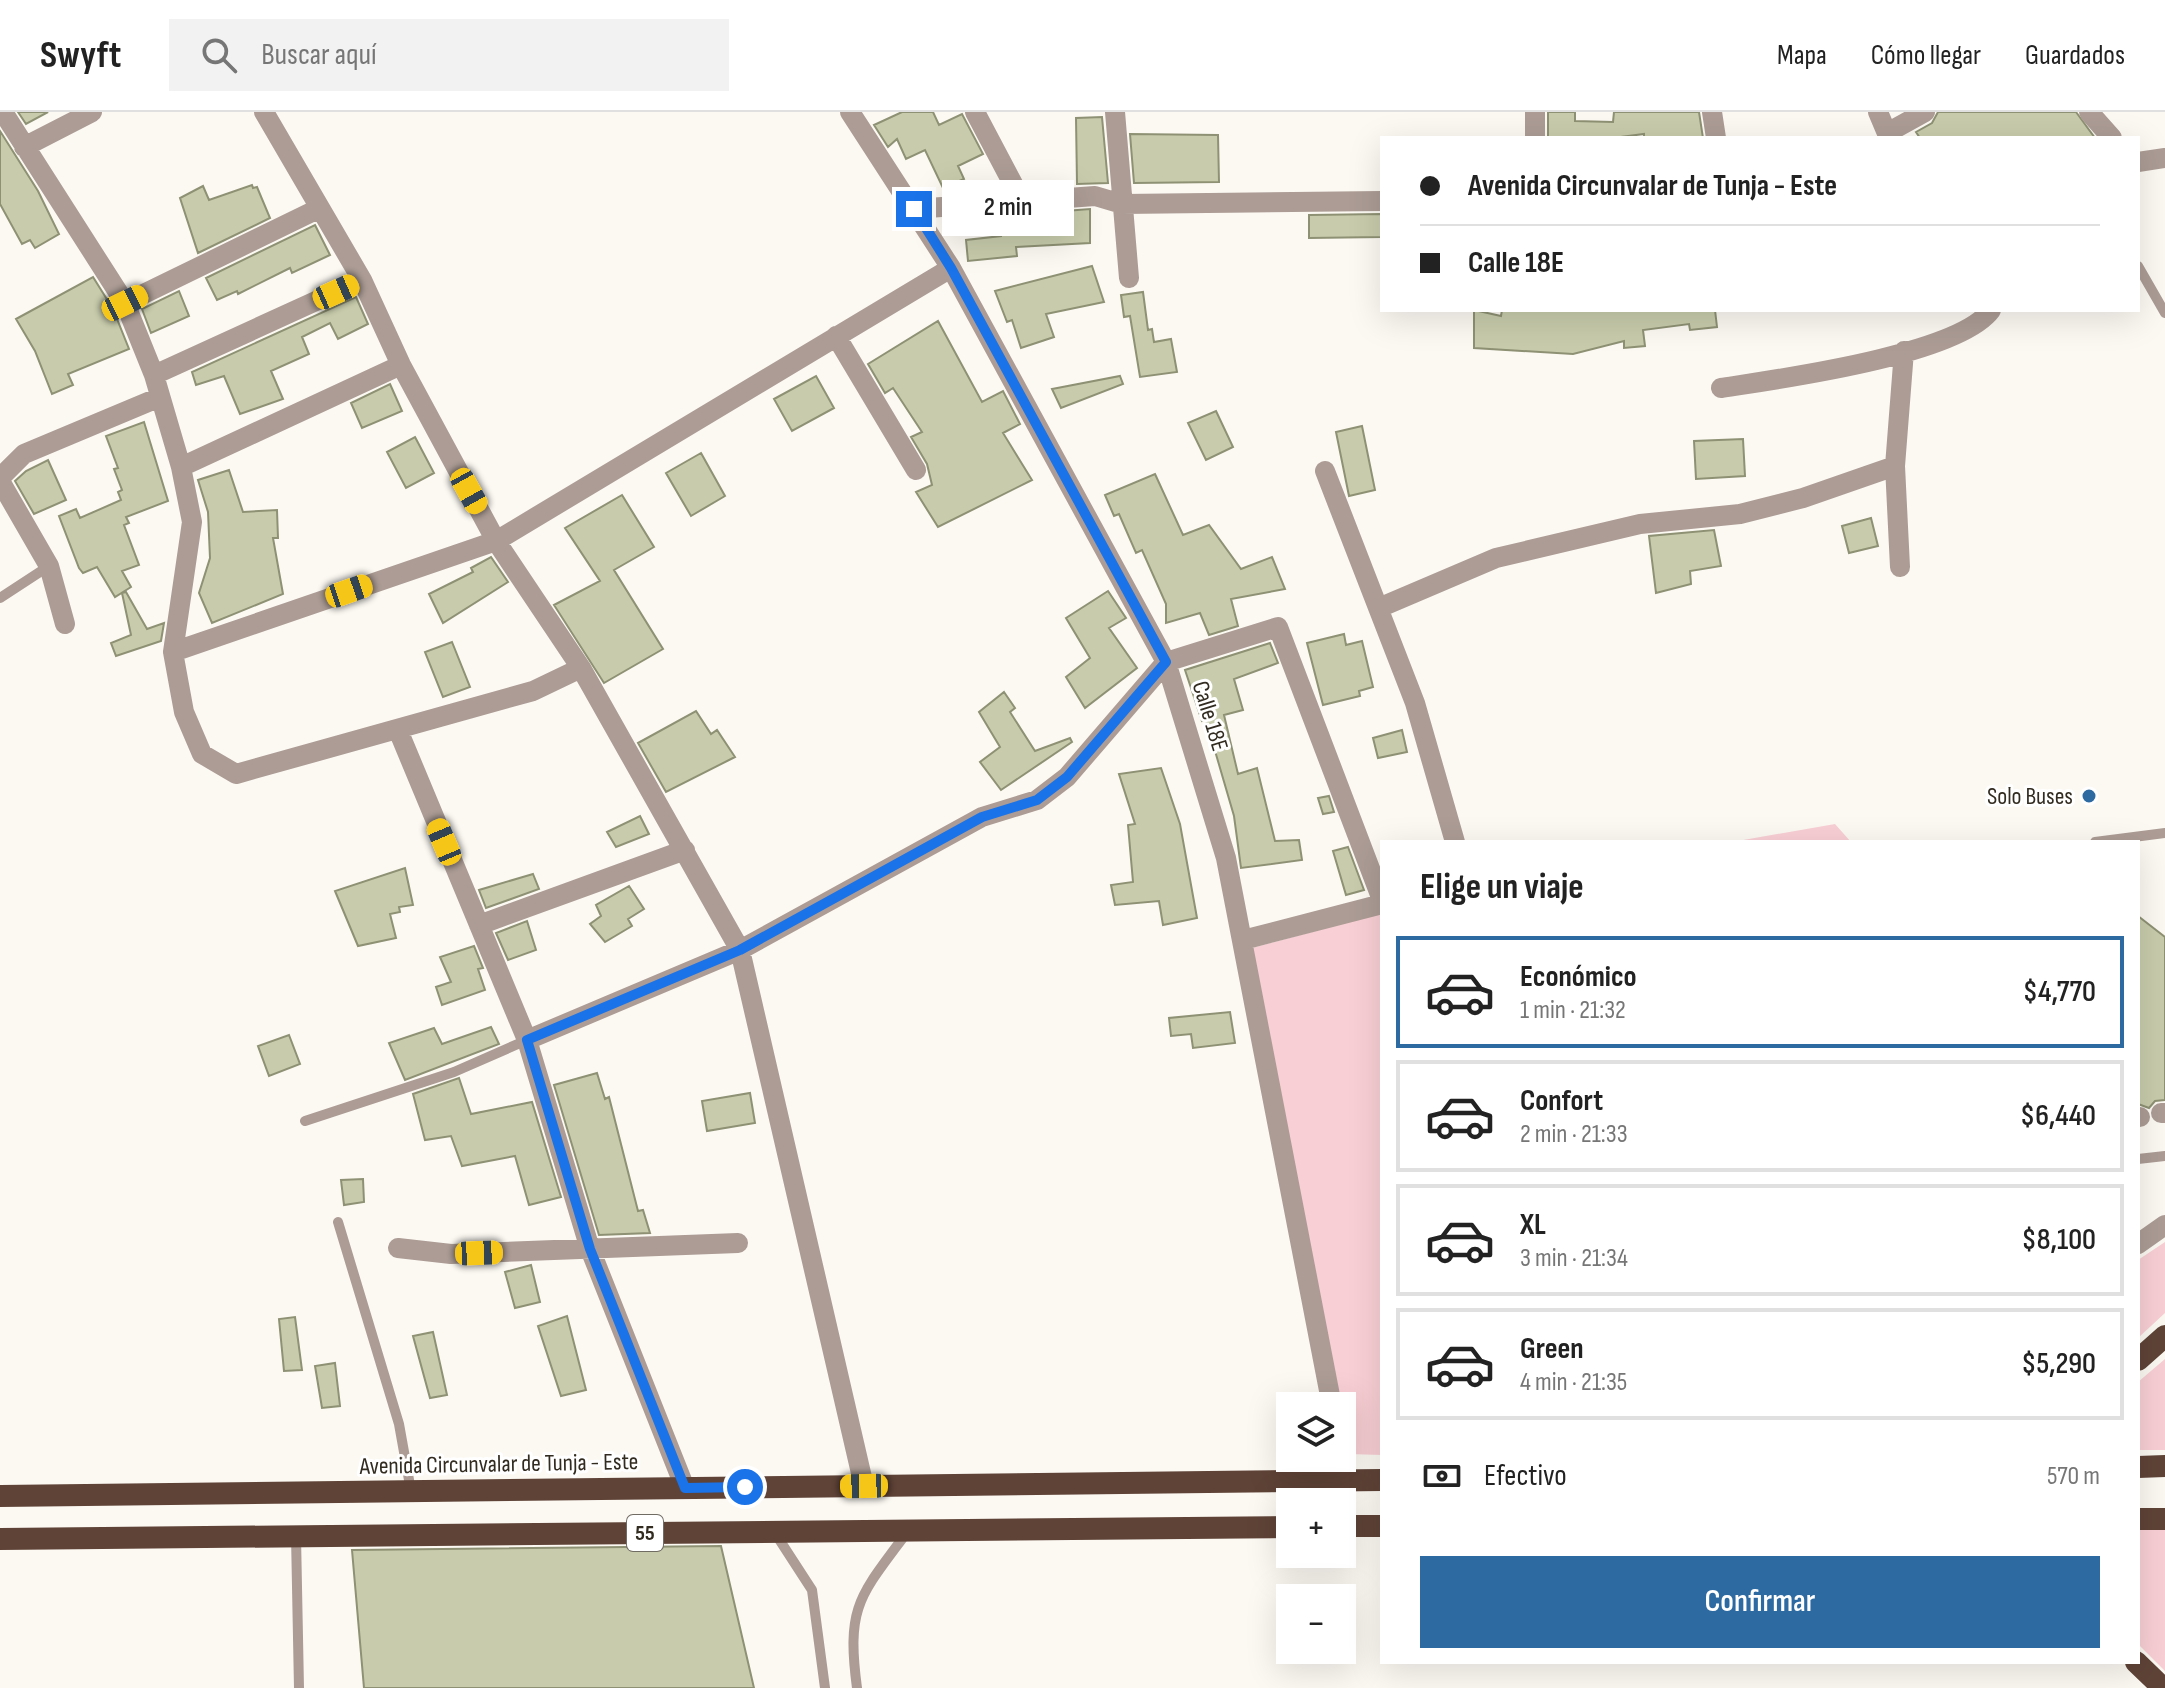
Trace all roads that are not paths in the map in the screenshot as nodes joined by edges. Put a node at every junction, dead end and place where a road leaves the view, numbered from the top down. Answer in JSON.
{"nodes":[{"id":1,"x":3,"y":112,"type":"edge"},
{"id":2,"x":92,"y":112,"type":"edge"},
{"id":3,"x":264,"y":112,"type":"edge"},
{"id":4,"x":850,"y":112,"type":"edge"},
{"id":5,"x":975,"y":112,"type":"edge"},
{"id":6,"x":1115,"y":112,"type":"edge"},
{"id":7,"x":1535,"y":112,"type":"edge"},
{"id":8,"x":1712,"y":112,"type":"edge"},
{"id":9,"x":1878,"y":112,"type":"edge"},
{"id":10,"x":1925,"y":112,"type":"edge"},
{"id":11,"x":2089,"y":112,"type":"edge"},
{"id":12,"x":1888,"y":135,"type":"edge"},
{"id":13,"x":1535,"y":136,"type":"edge"},
{"id":14,"x":1716,"y":136,"type":"edge"},
{"id":15,"x":2110,"y":136,"type":"edge"},
{"id":16,"x":24,"y":147,"type":"junction"},
{"id":17,"x":2165,"y":158,"type":"edge"},
{"id":18,"x":2140,"y":162,"type":"edge"},
{"id":19,"x":1022,"y":201,"type":"junction"},
{"id":20,"x":1380,"y":201,"type":"edge"},
{"id":21,"x":1122,"y":204,"type":"junction"},
{"id":22,"x":320,"y":208,"type":"junction"},
{"id":23,"x":914,"y":209,"type":"junction"},
{"id":24,"x":951,"y":268,"type":"junction"},
{"id":25,"x":2140,"y":269,"type":"edge"},
{"id":26,"x":1129,"y":278,"type":"dead end"},
{"id":27,"x":362,"y":280,"type":"junction"},
{"id":28,"x":125,"y":303,"type":"junction"},
{"id":29,"x":1989,"y":312,"type":"edge"},
{"id":30,"x":2165,"y":313,"type":"edge"},
{"id":31,"x":836,"y":336,"type":"junction"},
{"id":32,"x":1904,"y":351,"type":"junction"},
{"id":33,"x":401,"y":365,"type":"junction"},
{"id":34,"x":154,"y":375,"type":"junction"},
{"id":35,"x":1721,"y":388,"type":"dead end"},
{"id":36,"x":160,"y":397,"type":"junction"},
{"id":37,"x":1895,"y":466,"type":"junction"},
{"id":38,"x":181,"y":467,"type":"junction"},
{"id":39,"x":916,"y":470,"type":"dead end"},
{"id":40,"x":1325,"y":471,"type":"dead end"},
{"id":41,"x":0,"y":480,"type":"edge"},
{"id":42,"x":496,"y":541,"type":"junction"},
{"id":43,"x":49,"y":566,"type":"junction"},
{"id":44,"x":1900,"y":567,"type":"dead end"},
{"id":45,"x":0,"y":598,"type":"edge"},
{"id":46,"x":1381,"y":607,"type":"junction"},
{"id":47,"x":65,"y":624,"type":"dead end"},
{"id":48,"x":173,"y":652,"type":"junction"},
{"id":49,"x":1166,"y":662,"type":"junction"},
{"id":50,"x":581,"y":668,"type":"junction"},
{"id":51,"x":398,"y":730,"type":"junction"},
{"id":52,"x":2165,"y":833,"type":"edge"},
{"id":53,"x":1454,"y":840,"type":"edge"},
{"id":54,"x":2111,"y":840,"type":"edge"},
{"id":55,"x":685,"y":850,"type":"junction"},
{"id":56,"x":1380,"y":897,"type":"edge"},
{"id":57,"x":1380,"y":903,"type":"edge"},
{"id":58,"x":479,"y":925,"type":"junction"},
{"id":59,"x":1243,"y":940,"type":"junction"},
{"id":60,"x":740,"y":950,"type":"junction"},
{"id":61,"x":527,"y":1040,"type":"junction"},
{"id":62,"x":305,"y":1121,"type":"dead end"},
{"id":63,"x":2165,"y":1156,"type":"edge"},
{"id":64,"x":2140,"y":1159,"type":"edge"},
{"id":65,"x":338,"y":1222,"type":"dead end"},
{"id":66,"x":2165,"y":1225,"type":"edge"},
{"id":67,"x":2140,"y":1242,"type":"edge"},
{"id":68,"x":738,"y":1243,"type":"dead end"},
{"id":69,"x":398,"y":1248,"type":"dead end"},
{"id":70,"x":590,"y":1249,"type":"junction"},
{"id":71,"x":2165,"y":1336,"type":"edge"},
{"id":72,"x":2140,"y":1358,"type":"edge"},
{"id":73,"x":1329,"y":1392,"type":"edge"},
{"id":74,"x":2165,"y":1466,"type":"edge"},
{"id":75,"x":2140,"y":1467,"type":"edge"},
{"id":76,"x":1276,"y":1471,"type":"edge"},
{"id":77,"x":1348,"y":1472,"type":"edge"},
{"id":78,"x":1380,"y":1480,"type":"edge"},
{"id":79,"x":864,"y":1486,"type":"junction"},
{"id":80,"x":685,"y":1488,"type":"junction"},
{"id":81,"x":411,"y":1491,"type":"junction"},
{"id":82,"x":0,"y":1496,"type":"edge"},
{"id":83,"x":2140,"y":1519,"type":"edge"},
{"id":84,"x":2165,"y":1519,"type":"edge"},
{"id":85,"x":1356,"y":1526,"type":"edge"},
{"id":86,"x":1380,"y":1526,"type":"edge"},
{"id":87,"x":1276,"y":1527,"type":"edge"},
{"id":88,"x":908,"y":1530,"type":"junction"},
{"id":89,"x":774,"y":1531,"type":"junction"},
{"id":90,"x":296,"y":1536,"type":"junction"},
{"id":91,"x":0,"y":1539,"type":"edge"},
{"id":92,"x":2138,"y":1664,"type":"edge"},
{"id":93,"x":299,"y":1688,"type":"edge"},
{"id":94,"x":825,"y":1688,"type":"edge"},
{"id":95,"x":857,"y":1688,"type":"edge"},
{"id":96,"x":2163,"y":1688,"type":"edge"}],
"edges":[{"from":1,"to":16,"type":"street"},
{"from":2,"to":16,"type":"street"},
{"from":3,"to":22,"type":"street"},
{"from":4,"to":23,"type":"street","name":"Calle 18E"},
{"from":5,"to":19,"type":"street"},
{"from":6,"to":21,"type":"street"},
{"from":7,"to":13,"type":"street"},
{"from":8,"to":14,"type":"street"},
{"from":9,"to":12,"type":"street"},
{"from":10,"to":12,"type":"street"},
{"from":11,"to":15,"type":"street"},
{"from":16,"to":28,"type":"street"},
{"from":17,"to":18,"type":"street"},
{"from":19,"to":21,"type":"street"},
{"from":19,"to":23,"type":"street"},
{"from":20,"to":21,"type":"street"},
{"from":21,"to":26,"type":"street"},
{"from":22,"to":27,"type":"street"},
{"from":22,"to":28,"type":"street"},
{"from":23,"to":24,"type":"street","name":"Calle 18E"},
{"from":24,"to":31,"type":"street"},
{"from":24,"to":49,"type":"street","name":"Calle 18E"},
{"from":25,"to":30,"type":"lane"},
{"from":27,"to":33,"type":"street"},
{"from":27,"to":34,"type":"street"},
{"from":28,"to":34,"type":"street"},
{"from":29,"to":32,"type":"street"},
{"from":31,"to":39,"type":"street"},
{"from":31,"to":42,"type":"street"},
{"from":32,"to":35,"type":"street"},
{"from":32,"to":37,"type":"street"},
{"from":33,"to":38,"type":"street"},
{"from":33,"to":42,"type":"street"},
{"from":34,"to":36,"type":"street"},
{"from":36,"to":38,"type":"street"},
{"from":36,"to":41,"type":"street"},
{"from":37,"to":44,"type":"street"},
{"from":37,"to":46,"type":"street"},
{"from":38,"to":48,"type":"street"},
{"from":40,"to":46,"type":"street"},
{"from":41,"to":43,"type":"street"},
{"from":42,"to":48,"type":"street"},
{"from":42,"to":50,"type":"street"},
{"from":43,"to":45,"type":"lane"},
{"from":43,"to":47,"type":"street"},
{"from":46,"to":53,"type":"street"},
{"from":48,"to":51,"type":"street"},
{"from":49,"to":56,"type":"street"},
{"from":49,"to":59,"type":"street","name":"Calle 18E"},
{"from":49,"to":60,"type":"street"},
{"from":50,"to":51,"type":"street"},
{"from":50,"to":55,"type":"street"},
{"from":51,"to":58,"type":"street"},
{"from":52,"to":54,"type":"lane"},
{"from":55,"to":58,"type":"street"},
{"from":55,"to":60,"type":"street"},
{"from":57,"to":59,"type":"street"},
{"from":58,"to":61,"type":"street"},
{"from":59,"to":73,"type":"street","name":"Calle 18E"},
{"from":60,"to":61,"type":"street"},
{"from":60,"to":79,"type":"street"},
{"from":61,"to":62,"type":"lane"},
{"from":61,"to":70,"type":"street"},
{"from":63,"to":64,"type":"lane"},
{"from":65,"to":81,"type":"lane"},
{"from":66,"to":67,"type":"street"},
{"from":68,"to":70,"type":"street"},
{"from":69,"to":70,"type":"street"},
{"from":70,"to":80,"type":"street"},
{"from":71,"to":72,"type":"highway"},
{"from":74,"to":75,"type":"highway"},
{"from":76,"to":79,"type":"highway","name":"Avenida Circunvalar de Tunja - Este","number":"55"},
{"from":77,"to":78,"type":"highway","name":"Avenida Circunvalar de Tunja - Este","number":"55"},
{"from":79,"to":80,"type":"highway","name":"Avenida Circunvalar de Tunja - Este","number":"55"},
{"from":80,"to":81,"type":"highway","name":"Avenida Circunvalar de Tunja - Este","number":"55"},
{"from":81,"to":82,"type":"highway","name":"Avenida Circunvalar de Tunja - Este","number":"55"},
{"from":83,"to":84,"type":"highway"},
{"from":85,"to":86,"type":"highway"},
{"from":87,"to":88,"type":"highway","number":"55"},
{"from":88,"to":89,"type":"highway","number":"55"},
{"from":88,"to":95,"type":"lane"},
{"from":89,"to":90,"type":"highway","number":"55"},
{"from":89,"to":94,"type":"lane"},
{"from":90,"to":91,"type":"highway","number":"55"},
{"from":90,"to":93,"type":"lane"},
{"from":92,"to":96,"type":"highway"}]}
